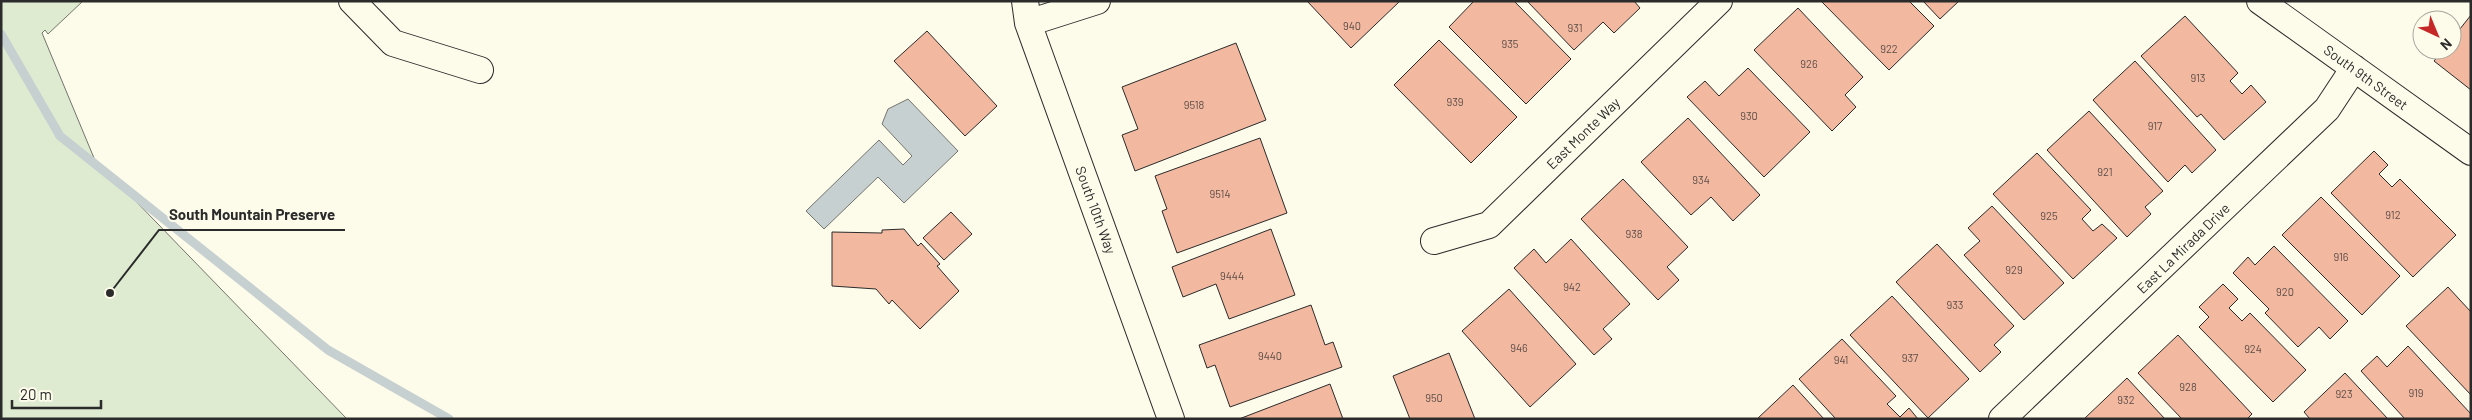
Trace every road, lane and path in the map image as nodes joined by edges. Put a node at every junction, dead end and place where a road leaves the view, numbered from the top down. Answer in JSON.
{"nodes":[{"id":1,"x":352,"y":1,"type":"edge"},
{"id":2,"x":1096,"y":1,"type":"edge"},
{"id":3,"x":1719,"y":1,"type":"edge"},
{"id":4,"x":2260,"y":1,"type":"edge"},
{"id":5,"x":1027,"y":12,"type":"edge"},
{"id":6,"x":2354,"y":68,"type":"junction"},
{"id":7,"x":480,"y":70,"type":"dead end"},
{"id":8,"x":2471,"y":152,"type":"edge"},
{"id":9,"x":1434,"y":241,"type":"dead end"},
{"id":10,"x":1171,"y":419,"type":"edge"},
{"id":11,"x":2002,"y":419,"type":"edge"}],
"edges":[{"from":1,"to":7,"type":"street"},
{"from":2,"to":5,"type":"street"},
{"from":3,"to":9,"type":"street","name":"East Monte Way"},
{"from":4,"to":6,"type":"street","name":"South 9th Street"},
{"from":5,"to":10,"type":"street","name":"South 10th Way"},
{"from":6,"to":8,"type":"street","name":"South 9th Street"},
{"from":6,"to":11,"type":"street","name":"East La Mirada Drive"}]}
